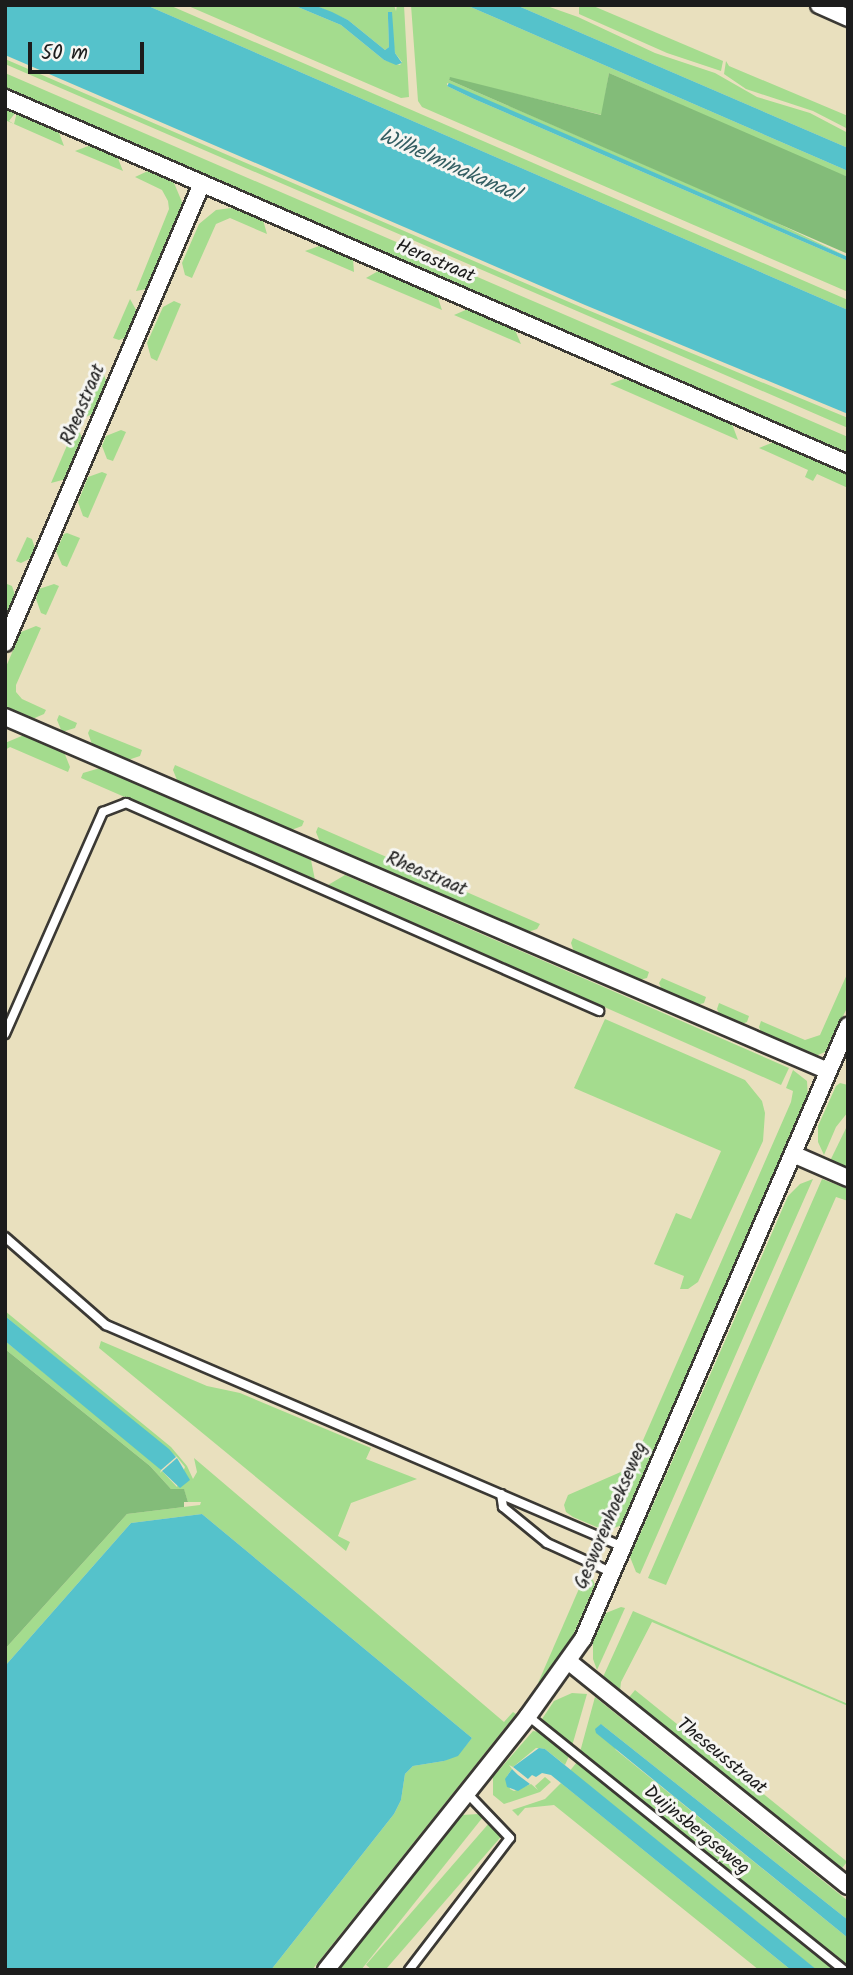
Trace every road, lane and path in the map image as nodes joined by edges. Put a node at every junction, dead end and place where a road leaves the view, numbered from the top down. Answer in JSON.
{"nodes":[{"id":1,"x":819,"y":5,"type":"edge"},
{"id":2,"x":848,"y":18,"type":"edge"},
{"id":3,"x":5,"y":98,"type":"edge"},
{"id":4,"x":202,"y":184,"type":"junction"},
{"id":5,"x":848,"y":464,"type":"edge"},
{"id":6,"x":5,"y":643,"type":"edge"},
{"id":7,"x":6,"y":719,"type":"edge"},
{"id":8,"x":599,"y":1010,"type":"dead end"},
{"id":9,"x":848,"y":1026,"type":"edge"},
{"id":10,"x":5,"y":1034,"type":"edge"},
{"id":11,"x":828,"y":1071,"type":"junction"},
{"id":12,"x":793,"y":1154,"type":"junction"},
{"id":13,"x":848,"y":1178,"type":"edge"},
{"id":14,"x":5,"y":1237,"type":"edge"},
{"id":15,"x":501,"y":1494,"type":"junction"},
{"id":16,"x":621,"y":1546,"type":"junction"},
{"id":17,"x":611,"y":1572,"type":"junction"},
{"id":18,"x":568,"y":1661,"type":"junction"},
{"id":19,"x":528,"y":1716,"type":"junction"},
{"id":20,"x":467,"y":1793,"type":"junction"},
{"id":21,"x":848,"y":1886,"type":"edge"},
{"id":22,"x":326,"y":1970,"type":"edge"},
{"id":23,"x":409,"y":1970,"type":"edge"},
{"id":24,"x":844,"y":1970,"type":"edge"}],
"edges":[{"from":1,"to":2,"type":"street"},
{"from":3,"to":4,"type":"street","name":"Herastraat"},
{"from":4,"to":5,"type":"street","name":"Herastraat"},
{"from":4,"to":6,"type":"street","name":"Rheastraat"},
{"from":7,"to":11,"type":"street","name":"Rheastraat"},
{"from":8,"to":10,"type":"lane"},
{"from":9,"to":11,"type":"street","name":"Gesworenhoekseweg"},
{"from":11,"to":12,"type":"street","name":"Gesworenhoekseweg"},
{"from":12,"to":13,"type":"street"},
{"from":12,"to":16,"type":"street","name":"Gesworenhoekseweg"},
{"from":14,"to":15,"type":"lane"},
{"from":15,"to":16,"type":"lane"},
{"from":15,"to":17,"type":"lane"},
{"from":16,"to":17,"type":"street","name":"Gesworenhoekseweg"},
{"from":17,"to":18,"type":"street","name":"Gesworenhoekseweg"},
{"from":18,"to":19,"type":"street","name":"Gesworenhoekseweg"},
{"from":18,"to":21,"type":"street","name":"Theseusstraat"},
{"from":19,"to":20,"type":"street","name":"Gesworenhoekseweg"},
{"from":19,"to":24,"type":"lane","name":"Duijnsbergseweg"},
{"from":20,"to":22,"type":"street","name":"Gesworenhoekseweg"},
{"from":20,"to":23,"type":"lane"}]}
